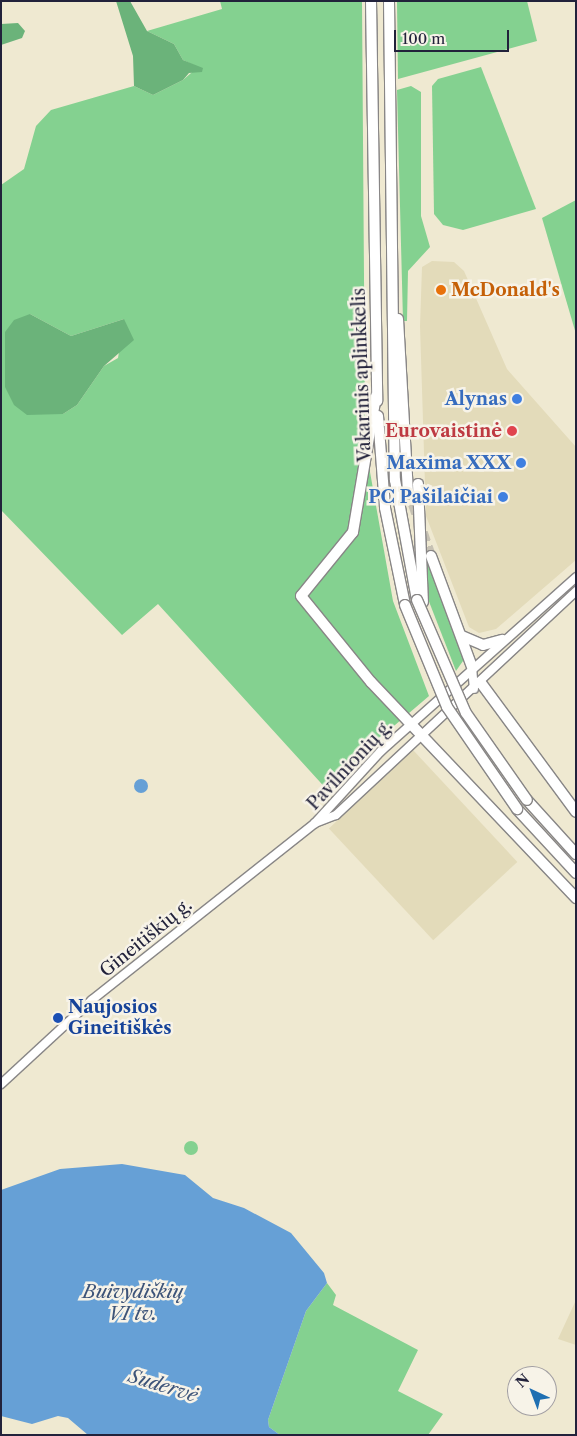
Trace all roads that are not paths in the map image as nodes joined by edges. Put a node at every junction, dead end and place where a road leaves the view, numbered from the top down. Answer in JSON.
{"nodes":[{"id":1,"x":371,"y":1,"type":"edge"},
{"id":2,"x":389,"y":1,"type":"edge"},
{"id":3,"x":391,"y":233,"type":"junction"},
{"id":4,"x":376,"y":396,"type":"junction"},
{"id":5,"x":418,"y":484,"type":"dead end"},
{"id":6,"x":408,"y":490,"type":"tunnel mouth"},
{"id":7,"x":431,"y":556,"type":"tunnel mouth"},
{"id":8,"x":576,"y":577,"type":"edge"},
{"id":9,"x":576,"y":591,"type":"edge"},
{"id":10,"x":420,"y":600,"type":"junction"},
{"id":11,"x":461,"y":635,"type":"junction"},
{"id":12,"x":502,"y":640,"type":"junction"},
{"id":13,"x":472,"y":667,"type":"junction"},
{"id":14,"x":477,"y":686,"type":"junction"},
{"id":15,"x":410,"y":725,"type":"junction"},
{"id":16,"x":422,"y":737,"type":"junction"},
{"id":17,"x":576,"y":812,"type":"edge"},
{"id":18,"x":314,"y":823,"type":"junction"},
{"id":19,"x":576,"y":854,"type":"edge"},
{"id":20,"x":576,"y":872,"type":"edge"},
{"id":21,"x":576,"y":898,"type":"edge"},
{"id":22,"x":1,"y":1084,"type":"edge"}],
"edges":[{"from":1,"to":4,"type":"highway","name":"Vakarinis aplinkkelis"},
{"from":2,"to":3,"type":"highway","name":"Vakarinis aplinkkelis"},
{"from":3,"to":6,"type":"highway"},
{"from":3,"to":10,"type":"highway","name":"Vakarinis aplinkkelis"},
{"from":4,"to":15,"type":"highway"},
{"from":4,"to":20,"type":"highway","name":"Vakarinis aplinkkelis","bridge":true},
{"from":5,"to":10,"type":"highway"},
{"from":7,"to":11,"type":"highway"},
{"from":8,"to":12,"type":"street","name":"Pavilnionių g."},
{"from":9,"to":14,"type":"street","name":"Pavilnionių g."},
{"from":10,"to":19,"type":"highway","name":"Vakarinis aplinkkelis","bridge":true},
{"from":11,"to":12,"type":"highway"},
{"from":11,"to":13,"type":"highway"},
{"from":12,"to":13,"type":"street","name":"Pavilnionių g."},
{"from":13,"to":14,"type":"street"},
{"from":13,"to":15,"type":"street","name":"Pavilnionių g."},
{"from":14,"to":16,"type":"street","name":"Pavilnionių g."},
{"from":14,"to":17,"type":"highway"},
{"from":15,"to":16,"type":"highway"},
{"from":15,"to":18,"type":"street","name":"Pavilnionių g."},
{"from":16,"to":18,"type":"street","name":"Pavilnionių g."},
{"from":16,"to":21,"type":"highway"},
{"from":18,"to":22,"type":"street","name":"Gineitiškių g."}]}
